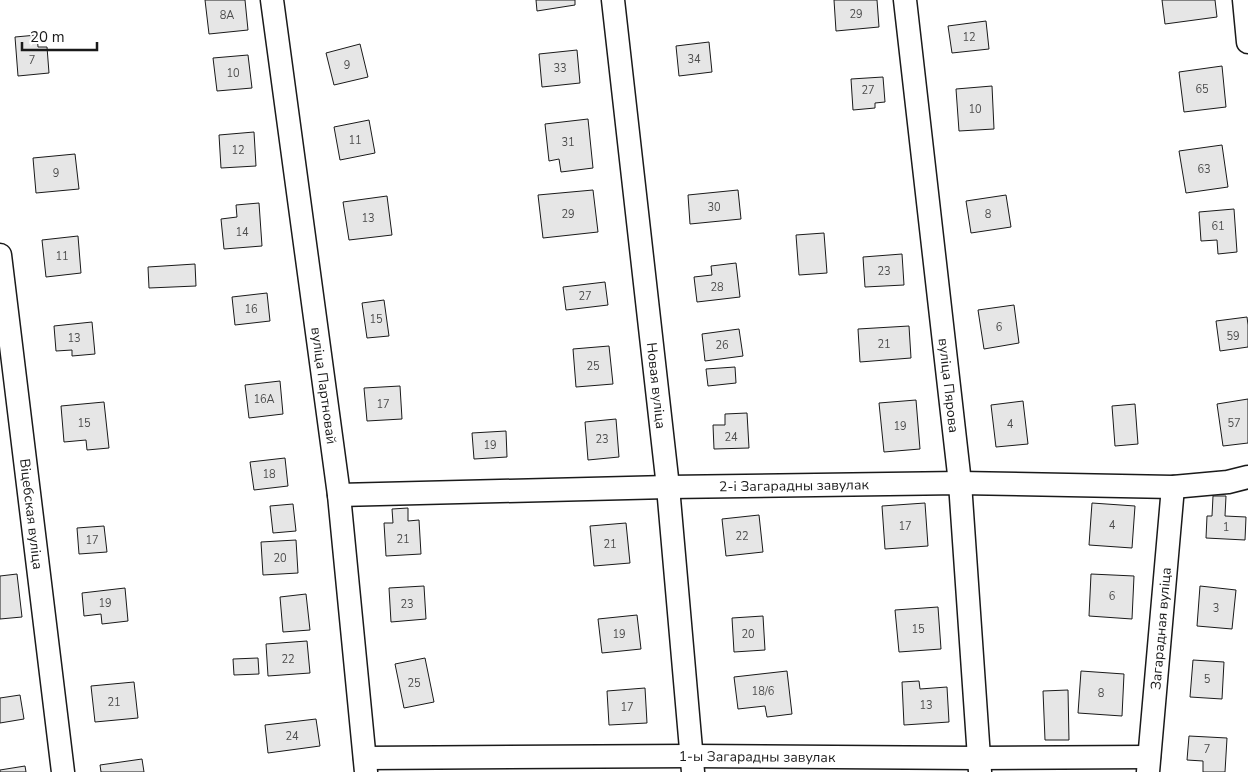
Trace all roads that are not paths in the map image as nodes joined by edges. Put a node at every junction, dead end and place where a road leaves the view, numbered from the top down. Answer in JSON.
{"nodes":[{"id":1,"x":272,"y":0,"type":"edge"},
{"id":2,"x":613,"y":0,"type":"edge"},
{"id":3,"x":905,"y":0,"type":"edge"},
{"id":4,"x":1244,"y":0,"type":"edge"},
{"id":5,"x":1248,"y":42,"type":"edge"},
{"id":6,"x":0,"y":256,"type":"edge"},
{"id":7,"x":1248,"y":477,"type":"edge"},
{"id":8,"x":960,"y":483,"type":"junction"},
{"id":9,"x":668,"y":487,"type":"junction"},
{"id":10,"x":1173,"y":487,"type":"junction"},
{"id":11,"x":339,"y":495,"type":"junction"},
{"id":12,"x":692,"y":764,"type":"edge"},
{"id":13,"x":366,"y":765,"type":"edge"},
{"id":14,"x":979,"y":765,"type":"edge"},
{"id":15,"x":1148,"y":765,"type":"edge"},
{"id":16,"x":63,"y":772,"type":"edge"}],
"edges":[{"from":1,"to":11,"type":"street","name":"вуліца Партновай"},
{"from":2,"to":9,"type":"street","name":"Новая вуліца"},
{"from":3,"to":8,"type":"street","name":"вуліца Пярова"},
{"from":4,"to":5,"type":"street"},
{"from":6,"to":16,"type":"street","name":"Віцебская вуліца"},
{"from":7,"to":10,"type":"street","name":"2-і Загарадны завулак"},
{"from":8,"to":9,"type":"street","name":"2-і Загарадны завулак"},
{"from":8,"to":10,"type":"street","name":"2-і Загарадны завулак"},
{"from":8,"to":14,"type":"street","name":"вуліца Пярова"},
{"from":9,"to":11,"type":"street","name":"2-і Загарадны завулак"},
{"from":9,"to":12,"type":"street","name":"Новая вуліца"},
{"from":10,"to":15,"type":"street","name":"Загарадная вуліца"},
{"from":11,"to":13,"type":"street","name":"вуліца Партновай"},
{"from":12,"to":13,"type":"street","name":"1-ы Загарадны завулак"},
{"from":12,"to":14,"type":"street","name":"1-ы Загарадны завулак"},
{"from":14,"to":15,"type":"street","name":"1-ы Загарадны завулак"}]}
